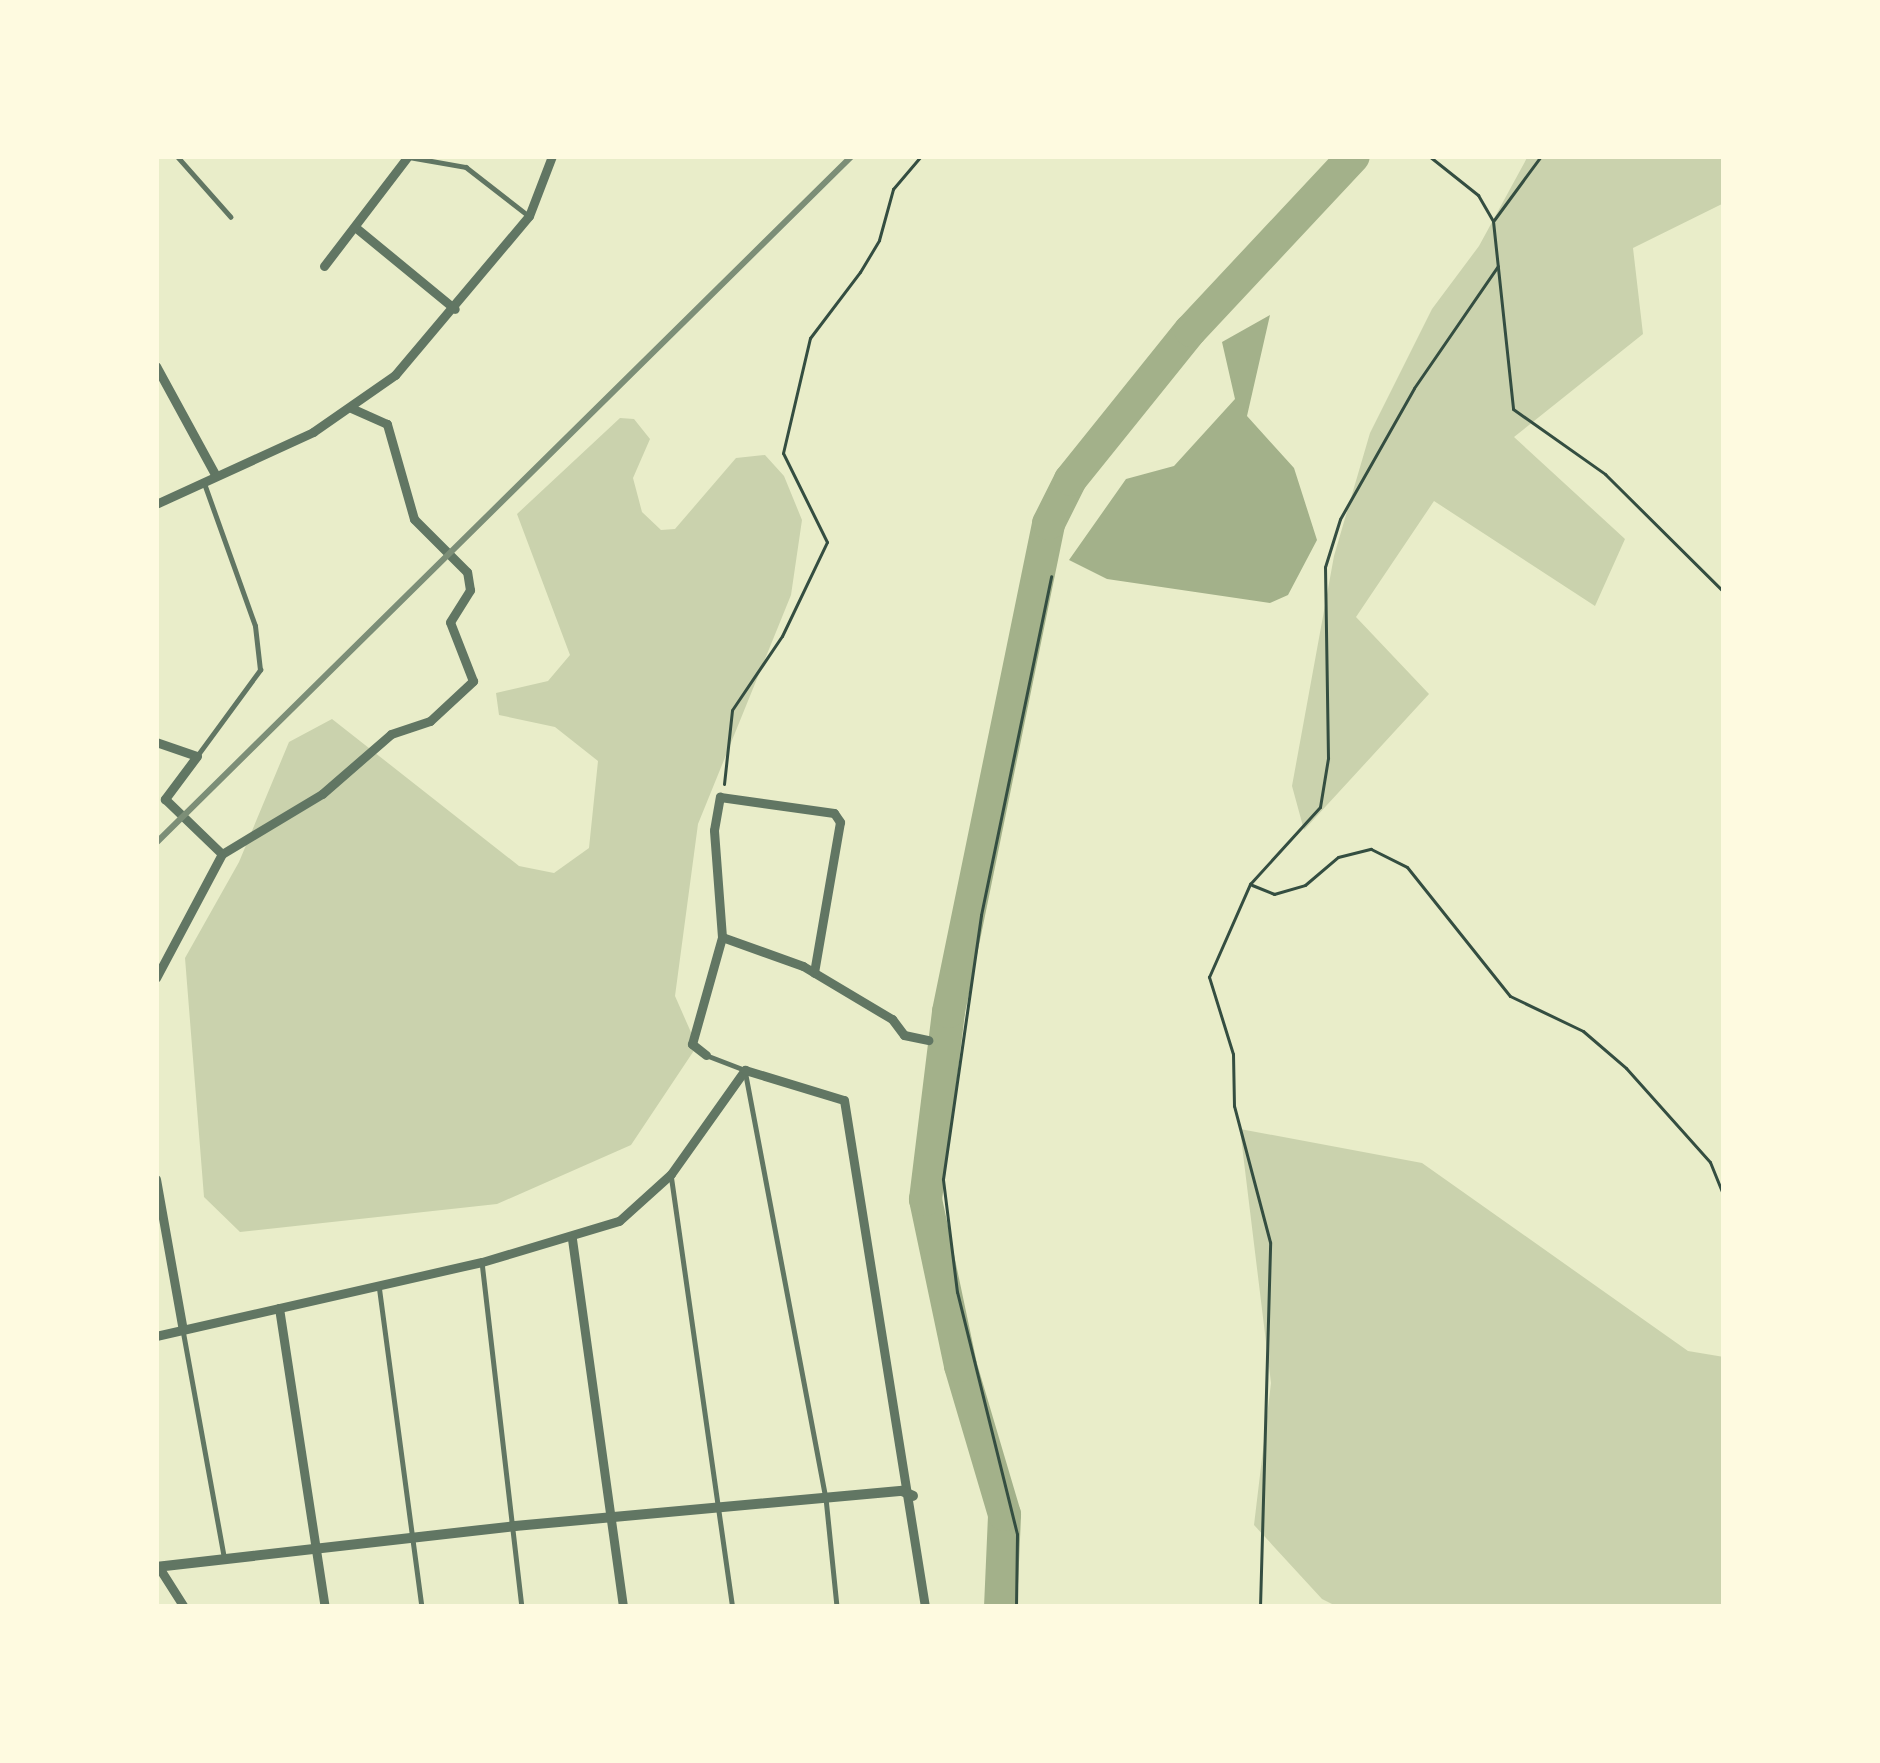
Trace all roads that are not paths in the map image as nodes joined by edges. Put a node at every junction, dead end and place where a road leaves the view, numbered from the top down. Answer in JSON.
{"nodes":[{"id":1,"x":177,"y":156,"type":"edge"},
{"id":2,"x":408,"y":156,"type":"edge"},
{"id":3,"x":552,"y":156,"type":"edge"},
{"id":4,"x":529,"y":216,"type":"junction"},
{"id":5,"x":231,"y":217,"type":"dead end"},
{"id":6,"x":355,"y":227,"type":"junction"},
{"id":7,"x":324,"y":266,"type":"dead end"},
{"id":8,"x":455,"y":309,"type":"junction"},
{"id":9,"x":156,"y":366,"type":"edge"},
{"id":10,"x":351,"y":408,"type":"junction"},
{"id":11,"x":215,"y":474,"type":"junction"},
{"id":12,"x":203,"y":480,"type":"junction"},
{"id":13,"x":156,"y":504,"type":"edge"},
{"id":14,"x":156,"y":742,"type":"edge"},
{"id":15,"x":197,"y":756,"type":"junction"},
{"id":16,"x":222,"y":854,"type":"junction"},
{"id":17,"x":722,"y":937,"type":"junction"},
{"id":18,"x":814,"y":973,"type":"junction"},
{"id":19,"x":156,"y":978,"type":"edge"},
{"id":20,"x":928,"y":1040,"type":"dead end"},
{"id":21,"x":706,"y":1055,"type":"joint"},
{"id":22,"x":745,"y":1070,"type":"junction"},
{"id":23,"x":670,"y":1174,"type":"junction"},
{"id":24,"x":156,"y":1179,"type":"edge"},
{"id":25,"x":572,"y":1239,"type":"junction"},
{"id":26,"x":482,"y":1262,"type":"junction"},
{"id":27,"x":379,"y":1285,"type":"junction"},
{"id":28,"x":279,"y":1308,"type":"junction"},
{"id":29,"x":183,"y":1330,"type":"junction"},
{"id":30,"x":156,"y":1336,"type":"edge"},
{"id":31,"x":913,"y":1496,"type":"junction"},
{"id":32,"x":826,"y":1498,"type":"junction"},
{"id":33,"x":722,"y":1508,"type":"junction"},
{"id":34,"x":613,"y":1518,"type":"junction"},
{"id":35,"x":515,"y":1526,"type":"junction"},
{"id":36,"x":414,"y":1538,"type":"junction"},
{"id":37,"x":319,"y":1548,"type":"junction"},
{"id":38,"x":224,"y":1559,"type":"junction"},
{"id":39,"x":157,"y":1565,"type":"edge"},
{"id":40,"x":184,"y":1607,"type":"edge"},
{"id":41,"x":325,"y":1607,"type":"edge"},
{"id":42,"x":422,"y":1607,"type":"edge"},
{"id":43,"x":522,"y":1607,"type":"edge"},
{"id":44,"x":623,"y":1607,"type":"edge"},
{"id":45,"x":733,"y":1607,"type":"edge"},
{"id":46,"x":837,"y":1607,"type":"edge"},
{"id":47,"x":926,"y":1607,"type":"edge"}],
"edges":[{"from":1,"to":5,"type":"lane"},
{"from":2,"to":4,"type":"lane"},
{"from":2,"to":6,"type":"street"},
{"from":3,"to":4,"type":"street"},
{"from":4,"to":8,"type":"street"},
{"from":6,"to":7,"type":"street"},
{"from":6,"to":8,"type":"street"},
{"from":8,"to":10,"type":"street"},
{"from":9,"to":11,"type":"street"},
{"from":10,"to":11,"type":"street"},
{"from":10,"to":16,"type":"street"},
{"from":11,"to":12,"type":"street"},
{"from":12,"to":13,"type":"street"},
{"from":12,"to":15,"type":"lane"},
{"from":14,"to":15,"type":"street"},
{"from":15,"to":16,"type":"street"},
{"from":16,"to":19,"type":"street"},
{"from":17,"to":18,"type":"street"},
{"from":17,"to":18,"type":"street"},
{"from":17,"to":21,"type":"street"},
{"from":18,"to":20,"type":"street"},
{"from":21,"to":22,"type":"lane"},
{"from":22,"to":23,"type":"street"},
{"from":22,"to":31,"type":"street"},
{"from":22,"to":32,"type":"lane"},
{"from":23,"to":25,"type":"street"},
{"from":23,"to":33,"type":"lane"},
{"from":24,"to":29,"type":"street"},
{"from":25,"to":26,"type":"street"},
{"from":25,"to":34,"type":"street"},
{"from":26,"to":27,"type":"street"},
{"from":26,"to":35,"type":"lane"},
{"from":27,"to":28,"type":"street"},
{"from":27,"to":36,"type":"lane"},
{"from":28,"to":29,"type":"street"},
{"from":28,"to":37,"type":"street"},
{"from":29,"to":30,"type":"street"},
{"from":29,"to":38,"type":"lane"},
{"from":31,"to":32,"type":"street"},
{"from":31,"to":47,"type":"street"},
{"from":32,"to":33,"type":"street"},
{"from":32,"to":46,"type":"lane"},
{"from":33,"to":34,"type":"street"},
{"from":33,"to":45,"type":"lane"},
{"from":34,"to":35,"type":"street"},
{"from":34,"to":44,"type":"street"},
{"from":35,"to":36,"type":"street"},
{"from":35,"to":43,"type":"lane"},
{"from":36,"to":37,"type":"street"},
{"from":36,"to":42,"type":"lane"},
{"from":37,"to":38,"type":"street"},
{"from":37,"to":41,"type":"street"},
{"from":38,"to":39,"type":"street"},
{"from":39,"to":40,"type":"street"}]}
